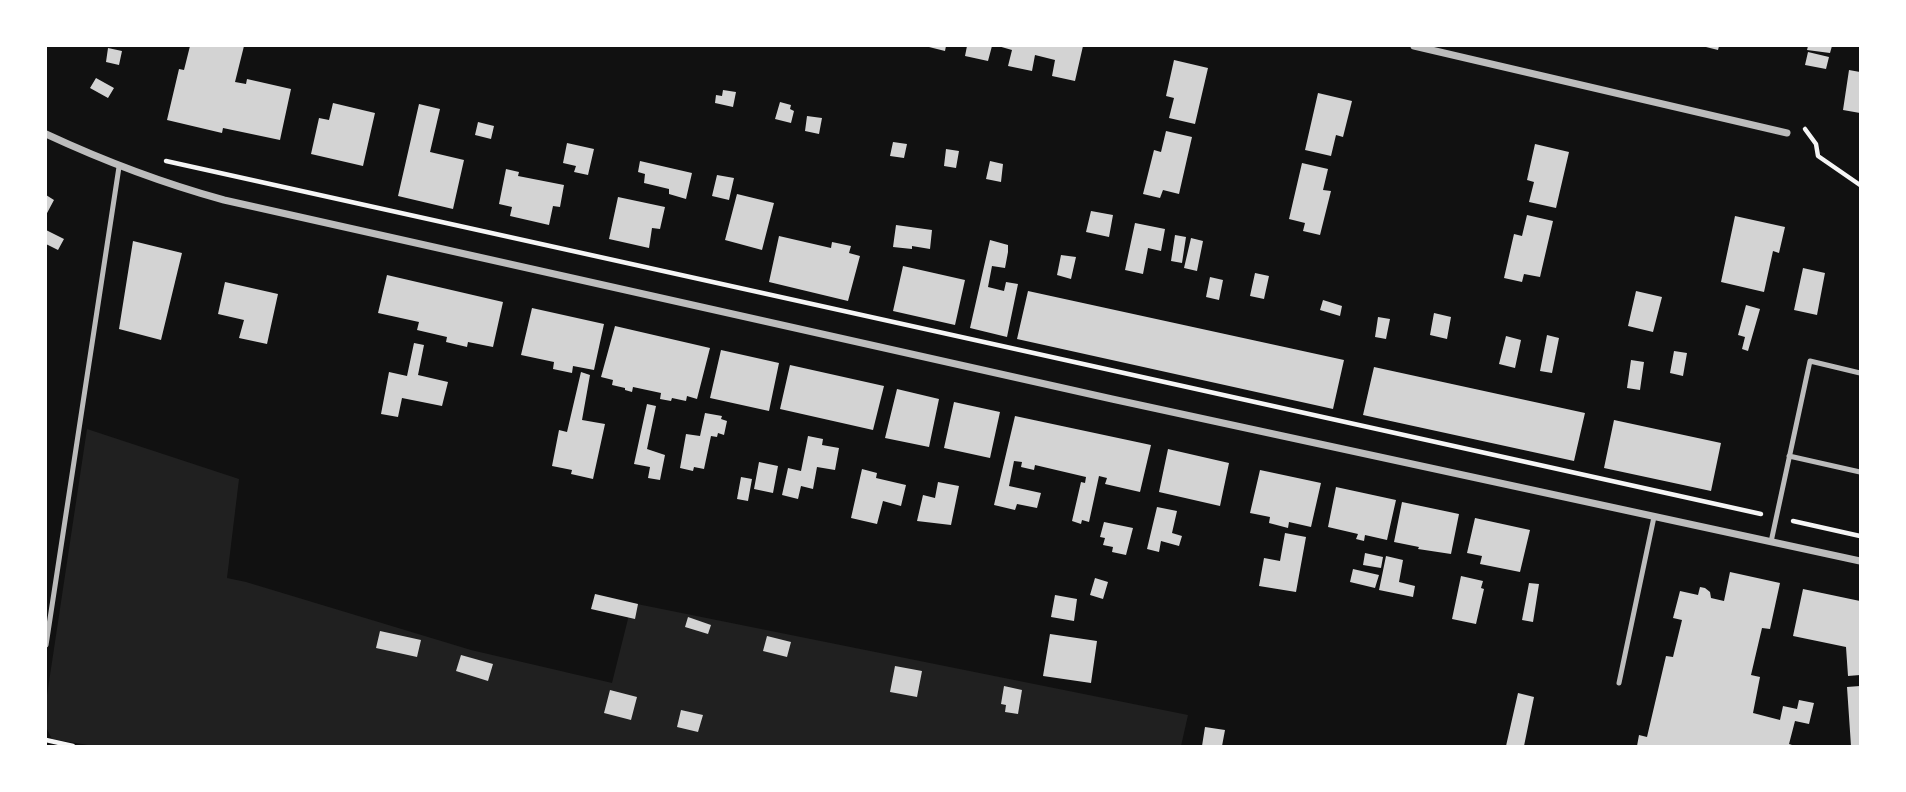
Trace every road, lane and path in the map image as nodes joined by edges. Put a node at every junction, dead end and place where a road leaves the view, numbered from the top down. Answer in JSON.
{"nodes":[{"id":1,"x":1414,"y":46,"type":"edge"},
{"id":2,"x":1800,"y":124,"type":"dead end"},
{"id":3,"x":1787,"y":133,"type":"dead end"},
{"id":4,"x":46,"y":134,"type":"edge"},
{"id":5,"x":154,"y":158,"type":"dead end"},
{"id":6,"x":119,"y":167,"type":"junction"},
{"id":7,"x":1860,"y":185,"type":"edge"},
{"id":8,"x":1860,"y":373,"type":"edge"},
{"id":9,"x":1789,"y":456,"type":"junction"},
{"id":10,"x":1860,"y":472,"type":"edge"},
{"id":11,"x":1654,"y":517,"type":"junction"},
{"id":12,"x":1776,"y":517,"type":"junction"},
{"id":13,"x":1860,"y":536,"type":"edge"},
{"id":14,"x":1771,"y":542,"type":"junction"},
{"id":15,"x":1860,"y":561,"type":"edge"},
{"id":16,"x":46,"y":645,"type":"edge"},
{"id":17,"x":1619,"y":683,"type":"dead end"},
{"id":18,"x":46,"y":740,"type":"edge"},
{"id":19,"x":73,"y":747,"type":"edge"}],
"edges":[{"from":1,"to":3,"type":"street"},
{"from":2,"to":7,"type":"path"},
{"from":4,"to":6,"type":"street"},
{"from":5,"to":12,"type":"path"},
{"from":6,"to":11,"type":"street"},
{"from":6,"to":16,"type":"lane"},
{"from":8,"to":9,"type":"lane"},
{"from":9,"to":10,"type":"lane"},
{"from":9,"to":12,"type":"lane"},
{"from":11,"to":14,"type":"street"},
{"from":11,"to":17,"type":"lane"},
{"from":12,"to":13,"type":"path"},
{"from":12,"to":14,"type":"lane"},
{"from":14,"to":15,"type":"street"},
{"from":18,"to":19,"type":"path"}]}
